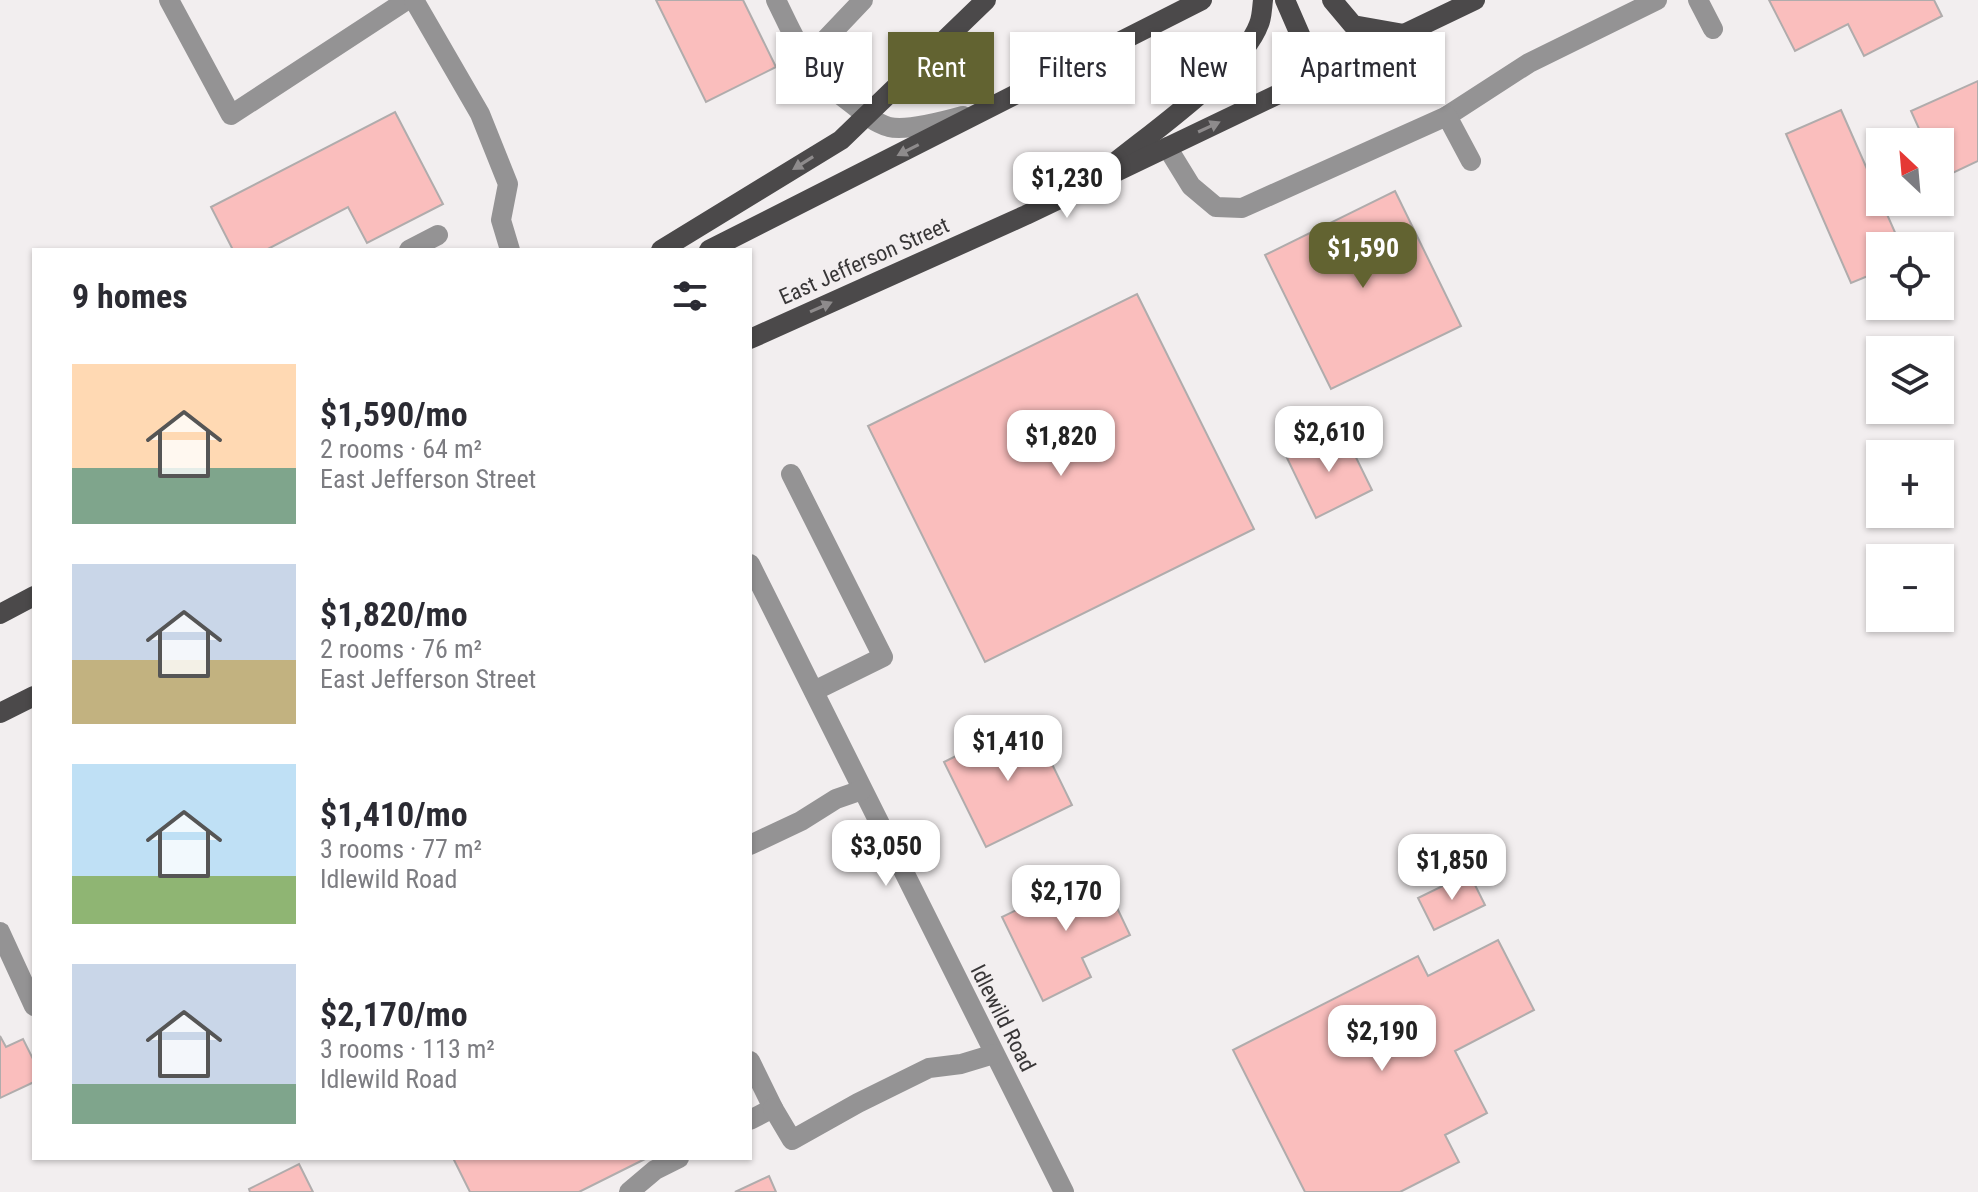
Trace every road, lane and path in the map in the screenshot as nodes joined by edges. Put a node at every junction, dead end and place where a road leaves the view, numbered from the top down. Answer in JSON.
{"nodes":[{"id":1,"x":169,"y":0,"type":"edge"},
{"id":2,"x":407,"y":0,"type":"edge"},
{"id":3,"x":414,"y":0,"type":"edge"},
{"id":4,"x":776,"y":0,"type":"edge"},
{"id":5,"x":863,"y":0,"type":"edge"},
{"id":6,"x":986,"y":0,"type":"edge"},
{"id":7,"x":1202,"y":0,"type":"edge"},
{"id":8,"x":1263,"y":0,"type":"edge"},
{"id":9,"x":1285,"y":0,"type":"edge"},
{"id":10,"x":1332,"y":0,"type":"edge"},
{"id":11,"x":1475,"y":0,"type":"edge"},
{"id":12,"x":1657,"y":0,"type":"edge"},
{"id":13,"x":1698,"y":0,"type":"edge"},
{"id":14,"x":1713,"y":29,"type":"dead end"},
{"id":15,"x":792,"y":32,"type":"edge"},
{"id":16,"x":833,"y":32,"type":"edge"},
{"id":17,"x":1299,"y":32,"type":"edge"},
{"id":18,"x":1393,"y":32,"type":"edge"},
{"id":19,"x":1408,"y":32,"type":"edge"},
{"id":20,"x":1272,"y":98,"type":"edge"},
{"id":21,"x":851,"y":104,"type":"edge"},
{"id":22,"x":1001,"y":104,"type":"junction"},
{"id":23,"x":866,"y":116,"type":"junction"},
{"id":24,"x":1447,"y":116,"type":"junction"},
{"id":25,"x":1167,"y":147,"type":"junction"},
{"id":26,"x":1471,"y":161,"type":"dead end"},
{"id":27,"x":1088,"y":184,"type":"junction"},
{"id":28,"x":438,"y":235,"type":"dead end"},
{"id":29,"x":413,"y":248,"type":"edge"},
{"id":30,"x":509,"y":248,"type":"edge"},
{"id":31,"x":664,"y":248,"type":"edge"},
{"id":32,"x":713,"y":248,"type":"edge"},
{"id":33,"x":752,"y":338,"type":"edge"},
{"id":34,"x":791,"y":474,"type":"dead end"},
{"id":35,"x":752,"y":568,"type":"edge"},
{"id":36,"x":32,"y":597,"type":"edge"},
{"id":37,"x":0,"y":614,"type":"edge"},
{"id":38,"x":814,"y":691,"type":"junction"},
{"id":39,"x":32,"y":697,"type":"edge"},
{"id":40,"x":0,"y":713,"type":"edge"},
{"id":41,"x":862,"y":790,"type":"junction"},
{"id":42,"x":752,"y":844,"type":"edge"},
{"id":43,"x":0,"y":932,"type":"edge"},
{"id":44,"x":32,"y":1002,"type":"edge"},
{"id":45,"x":994,"y":1054,"type":"junction"},
{"id":46,"x":752,"y":1065,"type":"edge"},
{"id":47,"x":773,"y":1108,"type":"junction"},
{"id":48,"x":752,"y":1119,"type":"edge"},
{"id":49,"x":675,"y":1160,"type":"edge"},
{"id":50,"x":629,"y":1192,"type":"edge"},
{"id":51,"x":1064,"y":1192,"type":"edge"}],
"edges":[{"from":1,"to":2,"type":"street"},
{"from":3,"to":30,"type":"street"},
{"from":4,"to":15,"type":"street"},
{"from":5,"to":16,"type":"street"},
{"from":6,"to":23,"type":"main road"},
{"from":7,"to":22,"type":"main road"},
{"from":8,"to":27,"type":"main road"},
{"from":9,"to":17,"type":"main road"},
{"from":10,"to":18,"type":"main road"},
{"from":11,"to":19,"type":"main road","name":"East Jefferson Street"},
{"from":12,"to":24,"type":"street"},
{"from":13,"to":14,"type":"street"},
{"from":25,"to":20,"type":"main road","name":"East Jefferson Street","one_way":true},
{"from":21,"to":23,"type":"street"},
{"from":22,"to":23,"type":"street"},
{"from":22,"to":32,"type":"main road","one_way":true},
{"from":23,"to":31,"type":"main road","one_way":true},
{"from":24,"to":25,"type":"street"},
{"from":24,"to":26,"type":"street"},
{"from":25,"to":27,"type":"main road","name":"East Jefferson Street"},
{"from":33,"to":27,"type":"main road","name":"East Jefferson Street","one_way":true},
{"from":28,"to":29,"type":"street"},
{"from":34,"to":38,"type":"street"},
{"from":35,"to":38,"type":"street","name":"Idlewild Road"},
{"from":36,"to":37,"type":"main road"},
{"from":38,"to":41,"type":"street","name":"Idlewild Road"},
{"from":39,"to":40,"type":"main road"},
{"from":41,"to":42,"type":"street"},
{"from":41,"to":45,"type":"street","name":"Idlewild Road"},
{"from":43,"to":44,"type":"street"},
{"from":45,"to":47,"type":"street"},
{"from":45,"to":51,"type":"street","name":"Idlewild Road"},
{"from":46,"to":47,"type":"street"},
{"from":47,"to":48,"type":"street"},
{"from":49,"to":50,"type":"street"}]}
